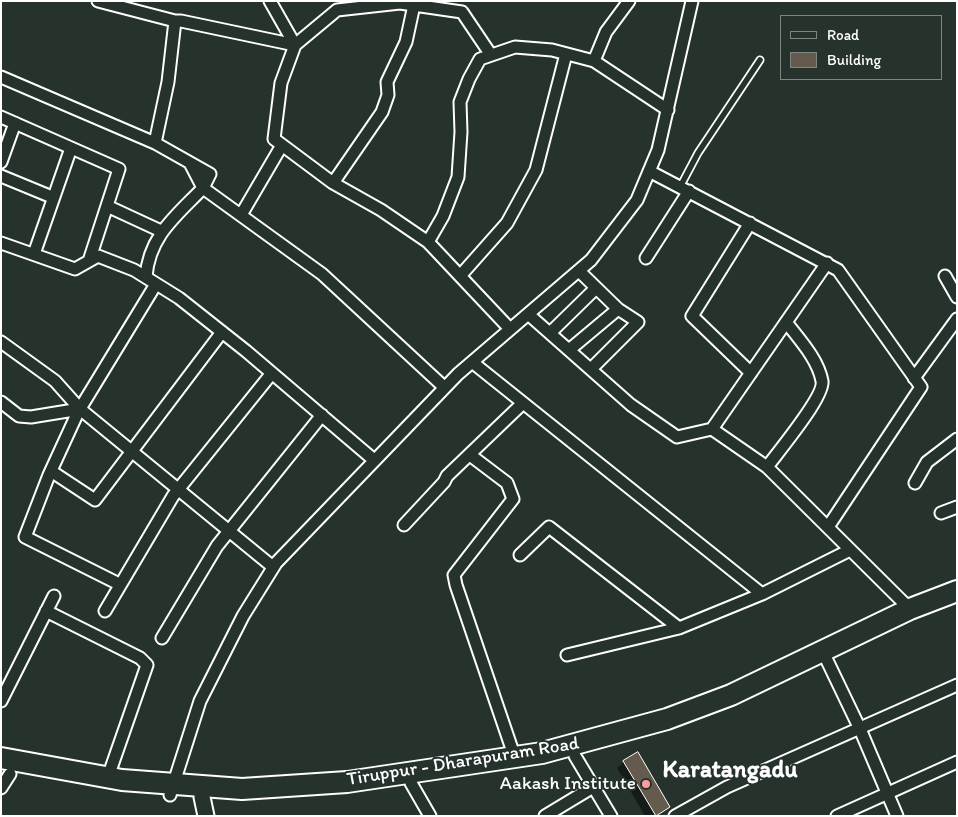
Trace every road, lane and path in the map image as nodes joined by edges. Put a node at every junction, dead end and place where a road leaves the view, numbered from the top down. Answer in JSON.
{"nodes":[{"id":1,"x":98,"y":1,"type":"edge"},
{"id":2,"x":270,"y":1,"type":"edge"},
{"id":3,"x":629,"y":1,"type":"edge"},
{"id":4,"x":692,"y":1,"type":"edge"},
{"id":5,"x":414,"y":5,"type":"junction"},
{"id":6,"x":175,"y":21,"type":"junction"},
{"id":7,"x":295,"y":45,"type":"junction"},
{"id":8,"x":566,"y":54,"type":"junction"},
{"id":9,"x":491,"y":56,"type":"junction"},
{"id":10,"x":760,"y":60,"type":"dead end"},
{"id":11,"x":594,"y":61,"type":"junction"},
{"id":12,"x":1,"y":76,"type":"edge"},
{"id":13,"x":668,"y":110,"type":"junction"},
{"id":14,"x":1,"y":117,"type":"edge"},
{"id":15,"x":15,"y":123,"type":"junction"},
{"id":16,"x":155,"y":142,"type":"junction"},
{"id":17,"x":282,"y":145,"type":"junction"},
{"id":18,"x":72,"y":148,"type":"junction"},
{"id":19,"x":1,"y":162,"type":"edge"},
{"id":20,"x":649,"y":171,"type":"junction"},
{"id":21,"x":1,"y":176,"type":"edge"},
{"id":22,"x":333,"y":183,"type":"junction"},
{"id":23,"x":203,"y":188,"type":"junction"},
{"id":24,"x":684,"y":189,"type":"junction"},
{"id":25,"x":52,"y":197,"type":"junction"},
{"id":26,"x":107,"y":206,"type":"junction"},
{"id":27,"x":241,"y":215,"type":"junction"},
{"id":28,"x":750,"y":223,"type":"junction"},
{"id":29,"x":161,"y":231,"type":"junction"},
{"id":30,"x":428,"y":242,"type":"junction"},
{"id":31,"x":1,"y":243,"type":"edge"},
{"id":32,"x":34,"y":254,"type":"junction"},
{"id":33,"x":646,"y":258,"type":"dead end"},
{"id":34,"x":89,"y":261,"type":"junction"},
{"id":35,"x":827,"y":263,"type":"junction"},
{"id":36,"x":579,"y":271,"type":"junction"},
{"id":37,"x":460,"y":276,"type":"junction"},
{"id":38,"x":945,"y":276,"type":"dead end"},
{"id":39,"x":151,"y":280,"type":"junction"},
{"id":40,"x":596,"y":288,"type":"junction"},
{"id":41,"x":957,"y":297,"type":"edge"},
{"id":42,"x":618,"y":309,"type":"junction"},
{"id":43,"x":528,"y":314,"type":"junction"},
{"id":44,"x":957,"y":319,"type":"edge"},
{"id":45,"x":786,"y":322,"type":"junction"},
{"id":46,"x":510,"y":329,"type":"junction"},
{"id":47,"x":222,"y":332,"type":"junction"},
{"id":48,"x":550,"y":333,"type":"junction"},
{"id":49,"x":1,"y":342,"type":"edge"},
{"id":50,"x":569,"y":350,"type":"junction"},
{"id":51,"x":472,"y":362,"type":"junction"},
{"id":52,"x":592,"y":369,"type":"junction"},
{"id":53,"x":272,"y":373,"type":"junction"},
{"id":54,"x":751,"y":373,"type":"junction"},
{"id":55,"x":914,"y":378,"type":"junction"},
{"id":56,"x":444,"y":387,"type":"junction"},
{"id":57,"x":1,"y":402,"type":"edge"},
{"id":58,"x":523,"y":403,"type":"junction"},
{"id":59,"x":80,"y":409,"type":"junction"},
{"id":60,"x":322,"y":416,"type":"junction"},
{"id":61,"x":712,"y":429,"type":"junction"},
{"id":62,"x":957,"y":439,"type":"edge"},
{"id":63,"x":132,"y":452,"type":"junction"},
{"id":64,"x":470,"y":455,"type":"junction"},
{"id":65,"x":374,"y":460,"type":"junction"},
{"id":66,"x":767,"y":468,"type":"junction"},
{"id":67,"x":51,"y":471,"type":"junction"},
{"id":68,"x":915,"y":484,"type":"dead end"},
{"id":69,"x":178,"y":489,"type":"junction"},
{"id":70,"x":957,"y":507,"type":"edge"},
{"id":71,"x":941,"y":513,"type":"dead end"},
{"id":72,"x":404,"y":525,"type":"dead end"},
{"id":73,"x":828,"y":528,"type":"junction"},
{"id":74,"x":229,"y":531,"type":"junction"},
{"id":75,"x":850,"y":550,"type":"junction"},
{"id":76,"x":520,"y":555,"type":"dead end"},
{"id":77,"x":273,"y":567,"type":"junction"},
{"id":78,"x":119,"y":584,"type":"junction"},
{"id":79,"x":957,"y":591,"type":"edge"},
{"id":80,"x":762,"y":594,"type":"junction"},
{"id":81,"x":54,"y":596,"type":"dead end"},
{"id":82,"x":957,"y":602,"type":"edge"},
{"id":83,"x":46,"y":611,"type":"junction"},
{"id":84,"x":105,"y":611,"type":"dead end"},
{"id":85,"x":914,"y":613,"type":"junction"},
{"id":86,"x":679,"y":628,"type":"junction"},
{"id":87,"x":162,"y":638,"type":"dead end"},
{"id":88,"x":567,"y":655,"type":"dead end"},
{"id":89,"x":826,"y":656,"type":"junction"},
{"id":90,"x":957,"y":685,"type":"edge"},
{"id":91,"x":1,"y":701,"type":"edge"},
{"id":92,"x":860,"y":729,"type":"junction"},
{"id":93,"x":575,"y":756,"type":"junction"},
{"id":94,"x":515,"y":758,"type":"junction"},
{"id":95,"x":957,"y":762,"type":"edge"},
{"id":96,"x":4,"y":773,"type":"edge"},
{"id":97,"x":108,"y":777,"type":"junction"},
{"id":98,"x":410,"y":778,"type":"junction"},
{"id":99,"x":593,"y":787,"type":"junction"},
{"id":100,"x":172,"y":790,"type":"junction"},
{"id":101,"x":887,"y":794,"type":"junction"},
{"id":102,"x":204,"y":800,"type":"edge"},
{"id":103,"x":430,"y":816,"type":"edge"},
{"id":104,"x":544,"y":816,"type":"edge"},
{"id":105,"x":611,"y":816,"type":"edge"},
{"id":106,"x":675,"y":816,"type":"edge"},
{"id":107,"x":837,"y":816,"type":"edge"},
{"id":108,"x":897,"y":816,"type":"edge"}],
"edges":[{"from":1,"to":6,"type":"street"},
{"from":2,"to":7,"type":"street"},
{"from":3,"to":11,"type":"street"},
{"from":4,"to":13,"type":"street"},
{"from":5,"to":7,"type":"street"},
{"from":5,"to":9,"type":"street"},
{"from":5,"to":22,"type":"street"},
{"from":6,"to":7,"type":"street"},
{"from":6,"to":16,"type":"street"},
{"from":7,"to":17,"type":"street"},
{"from":8,"to":9,"type":"street"},
{"from":8,"to":11,"type":"street"},
{"from":8,"to":37,"type":"street"},
{"from":9,"to":30,"type":"street"},
{"from":10,"to":24,"type":"lane"},
{"from":11,"to":13,"type":"street"},
{"from":12,"to":16,"type":"street"},
{"from":13,"to":20,"type":"street"},
{"from":14,"to":15,"type":"street"},
{"from":15,"to":18,"type":"street"},
{"from":15,"to":19,"type":"street"},
{"from":16,"to":23,"type":"street"},
{"from":17,"to":22,"type":"street"},
{"from":17,"to":27,"type":"street"},
{"from":18,"to":25,"type":"street"},
{"from":18,"to":26,"type":"street"},
{"from":20,"to":24,"type":"street"},
{"from":20,"to":36,"type":"street"},
{"from":21,"to":25,"type":"street"},
{"from":22,"to":30,"type":"street"},
{"from":23,"to":27,"type":"street"},
{"from":23,"to":29,"type":"street"},
{"from":24,"to":28,"type":"street"},
{"from":24,"to":33,"type":"street"},
{"from":25,"to":32,"type":"street"},
{"from":26,"to":29,"type":"street"},
{"from":26,"to":34,"type":"street"},
{"from":27,"to":56,"type":"street"},
{"from":28,"to":35,"type":"street"},
{"from":28,"to":54,"type":"street"},
{"from":29,"to":39,"type":"street"},
{"from":30,"to":37,"type":"street"},
{"from":31,"to":32,"type":"street"},
{"from":32,"to":34,"type":"street"},
{"from":34,"to":39,"type":"street"},
{"from":35,"to":45,"type":"street"},
{"from":35,"to":55,"type":"street"},
{"from":36,"to":40,"type":"street"},
{"from":36,"to":43,"type":"street"},
{"from":37,"to":46,"type":"street"},
{"from":38,"to":41,"type":"street"},
{"from":39,"to":47,"type":"street"},
{"from":39,"to":59,"type":"street"},
{"from":40,"to":42,"type":"street"},
{"from":40,"to":48,"type":"street"},
{"from":42,"to":50,"type":"street"},
{"from":42,"to":52,"type":"street"},
{"from":43,"to":46,"type":"street"},
{"from":43,"to":48,"type":"street"},
{"from":44,"to":55,"type":"street"},
{"from":45,"to":54,"type":"street"},
{"from":45,"to":66,"type":"street"},
{"from":46,"to":51,"type":"street"},
{"from":47,"to":53,"type":"street"},
{"from":47,"to":63,"type":"street"},
{"from":48,"to":50,"type":"street"},
{"from":49,"to":59,"type":"street"},
{"from":50,"to":52,"type":"street"},
{"from":51,"to":56,"type":"street"},
{"from":51,"to":58,"type":"street"},
{"from":52,"to":61,"type":"street"},
{"from":53,"to":60,"type":"street"},
{"from":53,"to":69,"type":"street"},
{"from":54,"to":61,"type":"street"},
{"from":55,"to":73,"type":"street"},
{"from":56,"to":65,"type":"street"},
{"from":57,"to":59,"type":"street"},
{"from":58,"to":64,"type":"street"},
{"from":58,"to":80,"type":"street"},
{"from":59,"to":63,"type":"street"},
{"from":59,"to":67,"type":"street"},
{"from":60,"to":65,"type":"street"},
{"from":60,"to":74,"type":"street"},
{"from":61,"to":66,"type":"street"},
{"from":62,"to":68,"type":"street"},
{"from":63,"to":67,"type":"street"},
{"from":63,"to":69,"type":"street"},
{"from":64,"to":72,"type":"street"},
{"from":64,"to":94,"type":"street"},
{"from":65,"to":77,"type":"street"},
{"from":66,"to":73,"type":"street"},
{"from":67,"to":78,"type":"street"},
{"from":69,"to":74,"type":"street"},
{"from":69,"to":78,"type":"street"},
{"from":70,"to":71,"type":"street"},
{"from":73,"to":75,"type":"street"},
{"from":74,"to":77,"type":"street"},
{"from":74,"to":87,"type":"street"},
{"from":75,"to":80,"type":"street"},
{"from":75,"to":85,"type":"street"},
{"from":76,"to":86,"type":"street"},
{"from":77,"to":100,"type":"street"},
{"from":78,"to":84,"type":"street"},
{"from":79,"to":85,"type":"highway","name":"Tiruppur - Dharapuram Road"},
{"from":80,"to":86,"type":"street"},
{"from":81,"to":83,"type":"street"},
{"from":82,"to":85,"type":"highway"},
{"from":83,"to":91,"type":"street"},
{"from":83,"to":97,"type":"street"},
{"from":85,"to":89,"type":"highway","name":"Tiruppur - Dharapuram Road"},
{"from":86,"to":88,"type":"street"},
{"from":89,"to":92,"type":"street"},
{"from":89,"to":93,"type":"highway"},
{"from":89,"to":94,"type":"highway","name":"Tiruppur - Dharapuram Road"},
{"from":90,"to":92,"type":"street"},
{"from":92,"to":101,"type":"street"},
{"from":92,"to":106,"type":"street"},
{"from":93,"to":98,"type":"highway"},
{"from":93,"to":99,"type":"street"},
{"from":94,"to":98,"type":"highway","name":"Tiruppur - Dharapuram Road"},
{"from":95,"to":101,"type":"street"},
{"from":96,"to":97,"type":"highway","name":"Tiruppur - Dharapuram Road"},
{"from":96,"to":100,"type":"highway"},
{"from":97,"to":100,"type":"highway","name":"Tiruppur - Dharapuram Road"},
{"from":98,"to":102,"type":"highway","name":"Tiruppur - Dharapuram Road"},
{"from":98,"to":103,"type":"street"},
{"from":99,"to":104,"type":"street"},
{"from":99,"to":105,"type":"street"},
{"from":100,"to":102,"type":"highway","name":"Tiruppur - Dharapuram Road"},
{"from":101,"to":107,"type":"street"},
{"from":101,"to":108,"type":"street"}]}
